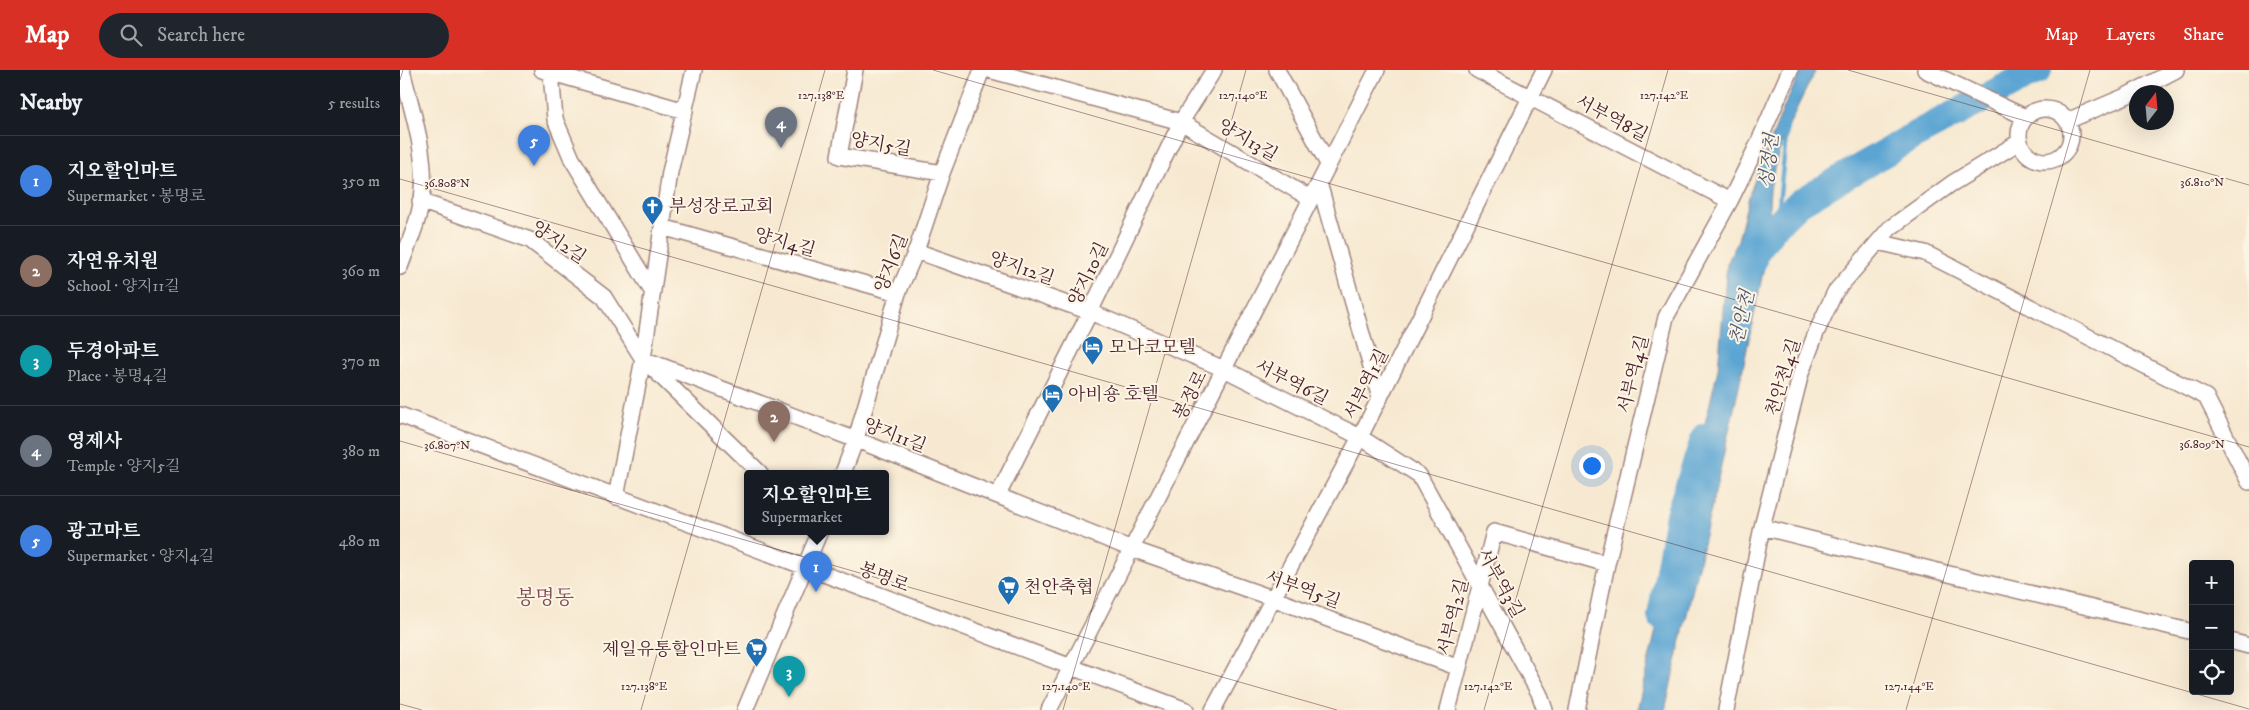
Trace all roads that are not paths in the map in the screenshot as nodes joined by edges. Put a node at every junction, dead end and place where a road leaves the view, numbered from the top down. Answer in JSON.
{"nodes":[{"id":1,"x":402,"y":70,"type":"edge"},
{"id":2,"x":694,"y":70,"type":"edge"},
{"id":3,"x":855,"y":70,"type":"edge"},
{"id":4,"x":982,"y":70,"type":"edge"},
{"id":5,"x":990,"y":70,"type":"edge"},
{"id":6,"x":1214,"y":70,"type":"edge"},
{"id":7,"x":1277,"y":70,"type":"edge"},
{"id":8,"x":1377,"y":70,"type":"edge"},
{"id":9,"x":1477,"y":70,"type":"edge"},
{"id":10,"x":1544,"y":70,"type":"edge"},
{"id":11,"x":1790,"y":70,"type":"edge"},
{"id":12,"x":2176,"y":70,"type":"edge"},
{"id":13,"x":546,"y":71,"type":"edge"},
{"id":14,"x":1930,"y":72,"type":"edge"},
{"id":15,"x":1531,"y":97,"type":"junction"},
{"id":16,"x":685,"y":111,"type":"junction"},
{"id":17,"x":2025,"y":117,"type":"junction"},
{"id":18,"x":2067,"y":121,"type":"junction"},
{"id":19,"x":1181,"y":122,"type":"junction"},
{"id":20,"x":2019,"y":142,"type":"junction"},
{"id":21,"x":1328,"y":164,"type":"junction"},
{"id":22,"x":942,"y":173,"type":"junction"},
{"id":23,"x":1319,"y":184,"type":"junction"},
{"id":24,"x":1311,"y":199,"type":"junction"},
{"id":25,"x":420,"y":201,"type":"junction"},
{"id":26,"x":1730,"y":201,"type":"junction"},
{"id":27,"x":662,"y":227,"type":"junction"},
{"id":28,"x":1878,"y":242,"type":"junction"},
{"id":29,"x":916,"y":251,"type":"junction"},
{"id":30,"x":400,"y":267,"type":"edge"},
{"id":31,"x":652,"y":291,"type":"junction"},
{"id":32,"x":898,"y":293,"type":"junction"},
{"id":33,"x":1090,"y":312,"type":"junction"},
{"id":34,"x":643,"y":359,"type":"junction"},
{"id":35,"x":1224,"y":369,"type":"junction"},
{"id":36,"x":1380,"y":398,"type":"junction"},
{"id":37,"x":400,"y":415,"type":"edge"},
{"id":38,"x":1360,"y":438,"type":"junction"},
{"id":39,"x":856,"y":440,"type":"junction"},
{"id":40,"x":757,"y":470,"type":"edge"},
{"id":41,"x":844,"y":470,"type":"edge"},
{"id":42,"x":1419,"y":476,"type":"joint"},
{"id":43,"x":2249,"y":482,"type":"edge"},
{"id":44,"x":998,"y":495,"type":"junction"},
{"id":45,"x":616,"y":497,"type":"junction"},
{"id":46,"x":1762,"y":527,"type":"junction"},
{"id":47,"x":818,"y":535,"type":"edge"},
{"id":48,"x":1132,"y":549,"type":"junction"},
{"id":49,"x":1607,"y":564,"type":"junction"},
{"id":50,"x":806,"y":568,"type":"junction"},
{"id":51,"x":1480,"y":584,"type":"junction"},
{"id":52,"x":1272,"y":598,"type":"junction"},
{"id":53,"x":2189,"y":631,"type":"edge"},
{"id":54,"x":2234,"y":642,"type":"edge"},
{"id":55,"x":2249,"y":646,"type":"edge"},
{"id":56,"x":1072,"y":667,"type":"junction"},
{"id":57,"x":1459,"y":668,"type":"junction"},
{"id":58,"x":744,"y":710,"type":"edge"},
{"id":59,"x":1049,"y":710,"type":"edge"},
{"id":60,"x":1186,"y":710,"type":"edge"},
{"id":61,"x":1213,"y":710,"type":"edge"},
{"id":62,"x":1448,"y":710,"type":"edge"},
{"id":63,"x":1545,"y":710,"type":"edge"},
{"id":64,"x":1577,"y":710,"type":"edge"},
{"id":65,"x":1726,"y":710,"type":"edge"}],
"edges":[{"from":1,"to":25,"type":"street"},
{"from":2,"to":16,"type":"street"},
{"from":3,"to":22,"type":"street","name":"양지5길"},
{"from":4,"to":22,"type":"street","name":"양지6길"},
{"from":5,"to":19,"type":"street","name":"양지13길"},
{"from":6,"to":19,"type":"street","name":"양지10길"},
{"from":7,"to":21,"type":"street"},
{"from":8,"to":21,"type":"street","name":"봉정로"},
{"from":9,"to":15,"type":"street","name":"서부역8길"},
{"from":10,"to":15,"type":"street","name":"서부역1길"},
{"from":11,"to":26,"type":"street","name":"서부역4길"},
{"from":12,"to":18,"type":"street"},
{"from":13,"to":16,"type":"street"},
{"from":13,"to":31,"type":"street"},
{"from":14,"to":17,"type":"street"},
{"from":15,"to":26,"type":"street","name":"서부역8길"},
{"from":15,"to":36,"type":"street","name":"서부역1길"},
{"from":16,"to":27,"type":"street"},
{"from":17,"to":18,"type":"street"},
{"from":17,"to":20,"type":"street"},
{"from":18,"to":20,"type":"street"},
{"from":19,"to":24,"type":"street","name":"양지13길"},
{"from":19,"to":33,"type":"street","name":"양지10길"},
{"from":20,"to":28,"type":"street","name":"천안천4길"},
{"from":21,"to":23,"type":"street","name":"봉정로"},
{"from":22,"to":29,"type":"street","name":"양지6길"},
{"from":23,"to":24,"type":"street","name":"봉정로"},
{"from":23,"to":36,"type":"street"},
{"from":24,"to":35,"type":"street","name":"봉정로"},
{"from":25,"to":30,"type":"street"},
{"from":25,"to":34,"type":"street","name":"양지2길"},
{"from":26,"to":49,"type":"street","name":"서부역4길"},
{"from":27,"to":31,"type":"street"},
{"from":27,"to":32,"type":"street","name":"양지4길"},
{"from":28,"to":43,"type":"street"},
{"from":28,"to":46,"type":"street","name":"천안천4길"},
{"from":29,"to":32,"type":"street","name":"양지6길"},
{"from":29,"to":33,"type":"street","name":"양지12길"},
{"from":31,"to":34,"type":"street"},
{"from":32,"to":39,"type":"street","name":"양지6길"},
{"from":33,"to":35,"type":"street","name":"양지12길"},
{"from":33,"to":44,"type":"street","name":"양지10길"},
{"from":34,"to":39,"type":"street","name":"양지11길"},
{"from":34,"to":40,"type":"street"},
{"from":34,"to":45,"type":"street"},
{"from":35,"to":38,"type":"street","name":"서부역6길"},
{"from":35,"to":48,"type":"street","name":"봉정로"},
{"from":36,"to":38,"type":"street","name":"서부역1길"},
{"from":37,"to":45,"type":"street","name":"봉명로"},
{"from":38,"to":42,"type":"street","name":"서부역6길"},
{"from":38,"to":52,"type":"street","name":"서부역1길"},
{"from":39,"to":41,"type":"street","name":"양지6길"},
{"from":39,"to":44,"type":"street","name":"양지11길"},
{"from":42,"to":51,"type":"street","name":"서부역3길"},
{"from":44,"to":48,"type":"street","name":"양지11길"},
{"from":45,"to":50,"type":"street","name":"봉명로"},
{"from":46,"to":53,"type":"street"},
{"from":46,"to":65,"type":"street","name":"천안천4길"},
{"from":47,"to":50,"type":"street"},
{"from":48,"to":52,"type":"street","name":"서부역5길"},
{"from":48,"to":56,"type":"street","name":"봉정로"},
{"from":49,"to":51,"type":"street","name":"서부역2길"},
{"from":49,"to":64,"type":"street","name":"서부역4길"},
{"from":50,"to":56,"type":"street","name":"봉명로"},
{"from":50,"to":58,"type":"street"},
{"from":51,"to":57,"type":"street","name":"서부역2길"},
{"from":51,"to":63,"type":"street","name":"서부역3길"},
{"from":52,"to":57,"type":"street","name":"서부역5길"},
{"from":52,"to":61,"type":"street","name":"서부역1길"},
{"from":54,"to":55,"type":"street"},
{"from":56,"to":59,"type":"street","name":"봉정로"},
{"from":56,"to":60,"type":"street","name":"봉명로"},
{"from":57,"to":62,"type":"street","name":"서부역2길"}]}
